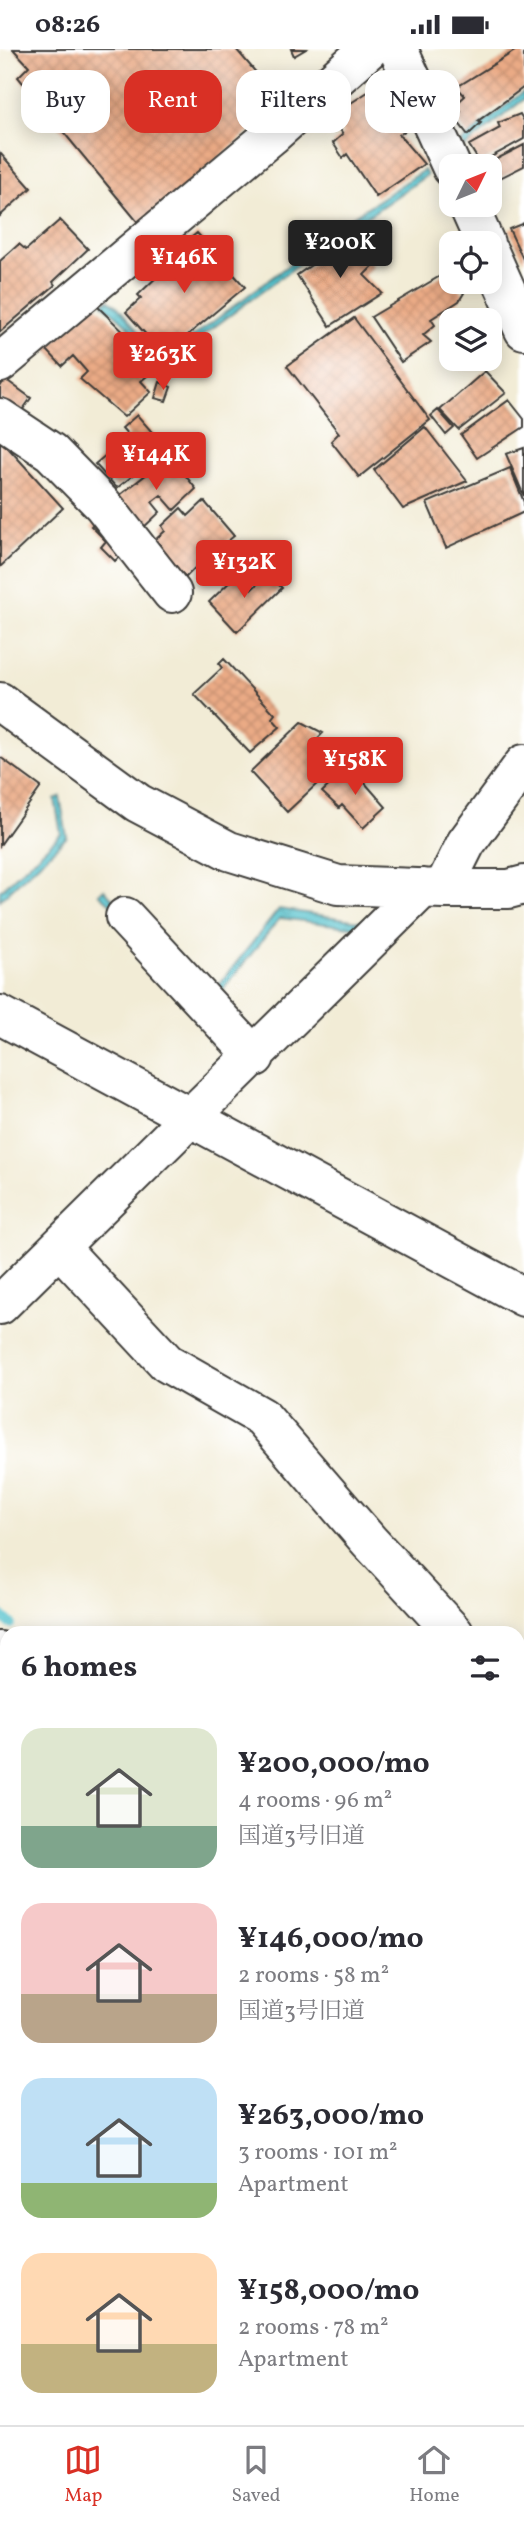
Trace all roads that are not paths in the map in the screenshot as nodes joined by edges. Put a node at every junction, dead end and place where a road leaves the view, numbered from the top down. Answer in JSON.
{"nodes":[{"id":1,"x":369,"y":49,"type":"edge"},
{"id":2,"x":398,"y":49,"type":"edge"},
{"id":3,"x":446,"y":154,"type":"edge"},
{"id":4,"x":502,"y":281,"type":"edge"},
{"id":5,"x":524,"y":330,"type":"edge"},
{"id":6,"x":0,"y":363,"type":"edge"},
{"id":7,"x":0,"y":418,"type":"edge"},
{"id":8,"x":172,"y":593,"type":"dead end"},
{"id":9,"x":0,"y":702,"type":"edge"},
{"id":10,"x":524,"y":764,"type":"edge"},
{"id":11,"x":524,"y":885,"type":"edge"},
{"id":12,"x":433,"y":889,"type":"junction"},
{"id":13,"x":125,"y":917,"type":"dead end"},
{"id":14,"x":0,"y":1015,"type":"edge"},
{"id":15,"x":255,"y":1057,"type":"junction"},
{"id":16,"x":194,"y":1117,"type":"junction"},
{"id":17,"x":60,"y":1248,"type":"junction"},
{"id":18,"x":524,"y":1297,"type":"edge"},
{"id":19,"x":0,"y":1305,"type":"edge"},
{"id":20,"x":448,"y":1626,"type":"edge"}],
"edges":[{"from":1,"to":6,"type":"street"},
{"from":2,"to":3,"type":"street"},
{"from":4,"to":5,"type":"street"},
{"from":7,"to":8,"type":"street"},
{"from":9,"to":12,"type":"street"},
{"from":10,"to":12,"type":"street"},
{"from":11,"to":12,"type":"street"},
{"from":12,"to":15,"type":"street"},
{"from":13,"to":15,"type":"street"},
{"from":14,"to":16,"type":"street"},
{"from":15,"to":16,"type":"street"},
{"from":16,"to":17,"type":"street"},
{"from":16,"to":18,"type":"street"},
{"from":17,"to":19,"type":"street"},
{"from":17,"to":20,"type":"street"}]}
